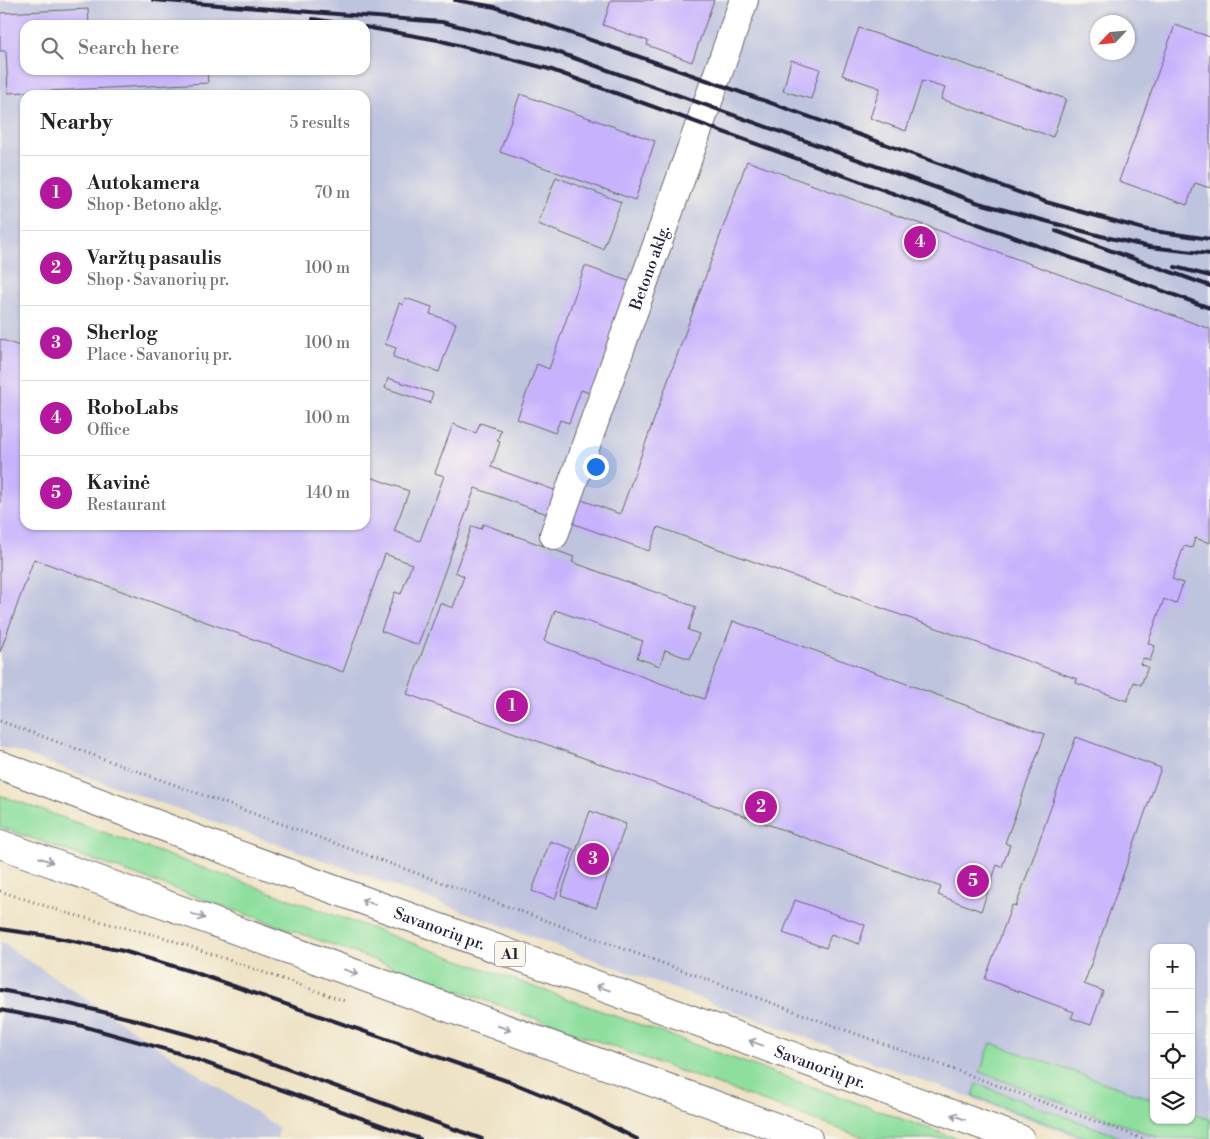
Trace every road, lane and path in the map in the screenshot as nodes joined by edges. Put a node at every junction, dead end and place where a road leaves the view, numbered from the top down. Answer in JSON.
{"nodes":[{"id":1,"x":744,"y":0,"type":"edge"},
{"id":2,"x":554,"y":534,"type":"dead end"},
{"id":3,"x":0,"y":721,"type":"edge"},
{"id":4,"x":0,"y":765,"type":"edge"},
{"id":5,"x":0,"y":844,"type":"edge"},
{"id":6,"x":0,"y":890,"type":"edge"},
{"id":7,"x":350,"y":1003,"type":"dead end"},
{"id":8,"x":808,"y":1139,"type":"edge"},
{"id":9,"x":1020,"y":1139,"type":"edge"},
{"id":10,"x":1144,"y":1139,"type":"edge"}],
"edges":[{"from":1,"to":2,"type":"main road","name":"Betono aklg."},
{"from":3,"to":10,"type":"path"},
{"from":9,"to":4,"type":"main road","name":"Savanorių pr.","number":"A1","one_way":true},
{"from":5,"to":8,"type":"main road","one_way":true},
{"from":6,"to":7,"type":"path"}]}
